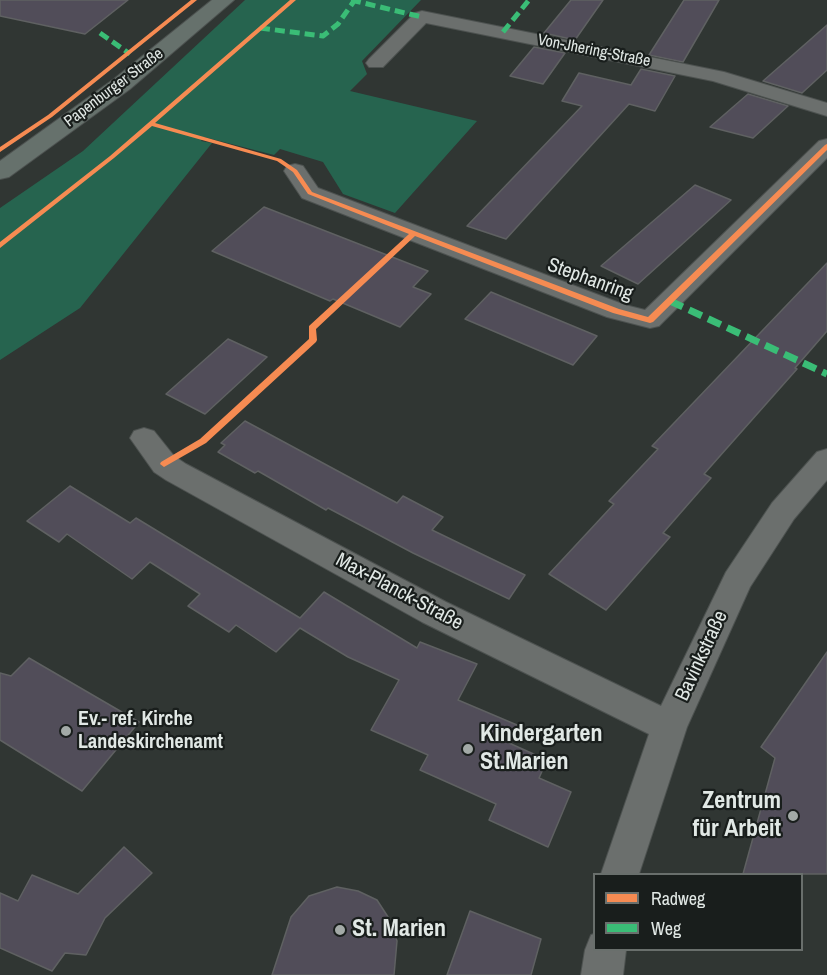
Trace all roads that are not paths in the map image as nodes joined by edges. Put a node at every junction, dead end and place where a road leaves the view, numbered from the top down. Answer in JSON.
{"nodes":[{"id":1,"x":224,"y":0,"type":"edge"},
{"id":2,"x":376,"y":63,"type":"dead end"},
{"id":3,"x":827,"y":110,"type":"edge"},
{"id":4,"x":827,"y":146,"type":"edge"},
{"id":5,"x":296,"y":171,"type":"dead end"},
{"id":6,"x":0,"y":172,"type":"edge"},
{"id":7,"x":144,"y":438,"type":"dead end"},
{"id":8,"x":827,"y":460,"type":"edge"},
{"id":9,"x":669,"y":727,"type":"junction"},
{"id":10,"x":620,"y":873,"type":"edge"},
{"id":11,"x":606,"y":951,"type":"edge"},
{"id":12,"x":602,"y":975,"type":"edge"}],
"edges":[{"from":1,"to":6,"type":"main road","name":"Papenburger Straße"},
{"from":2,"to":3,"type":"street","name":"Von-Jhering-Straße"},
{"from":4,"to":5,"type":"street","name":"Stephanring"},
{"from":7,"to":9,"type":"street","name":"Max-Planck-Straße"},
{"from":8,"to":9,"type":"street","name":"Bavinkstraße"},
{"from":9,"to":10,"type":"street","name":"Bavinkstraße"},
{"from":11,"to":12,"type":"street"}]}
